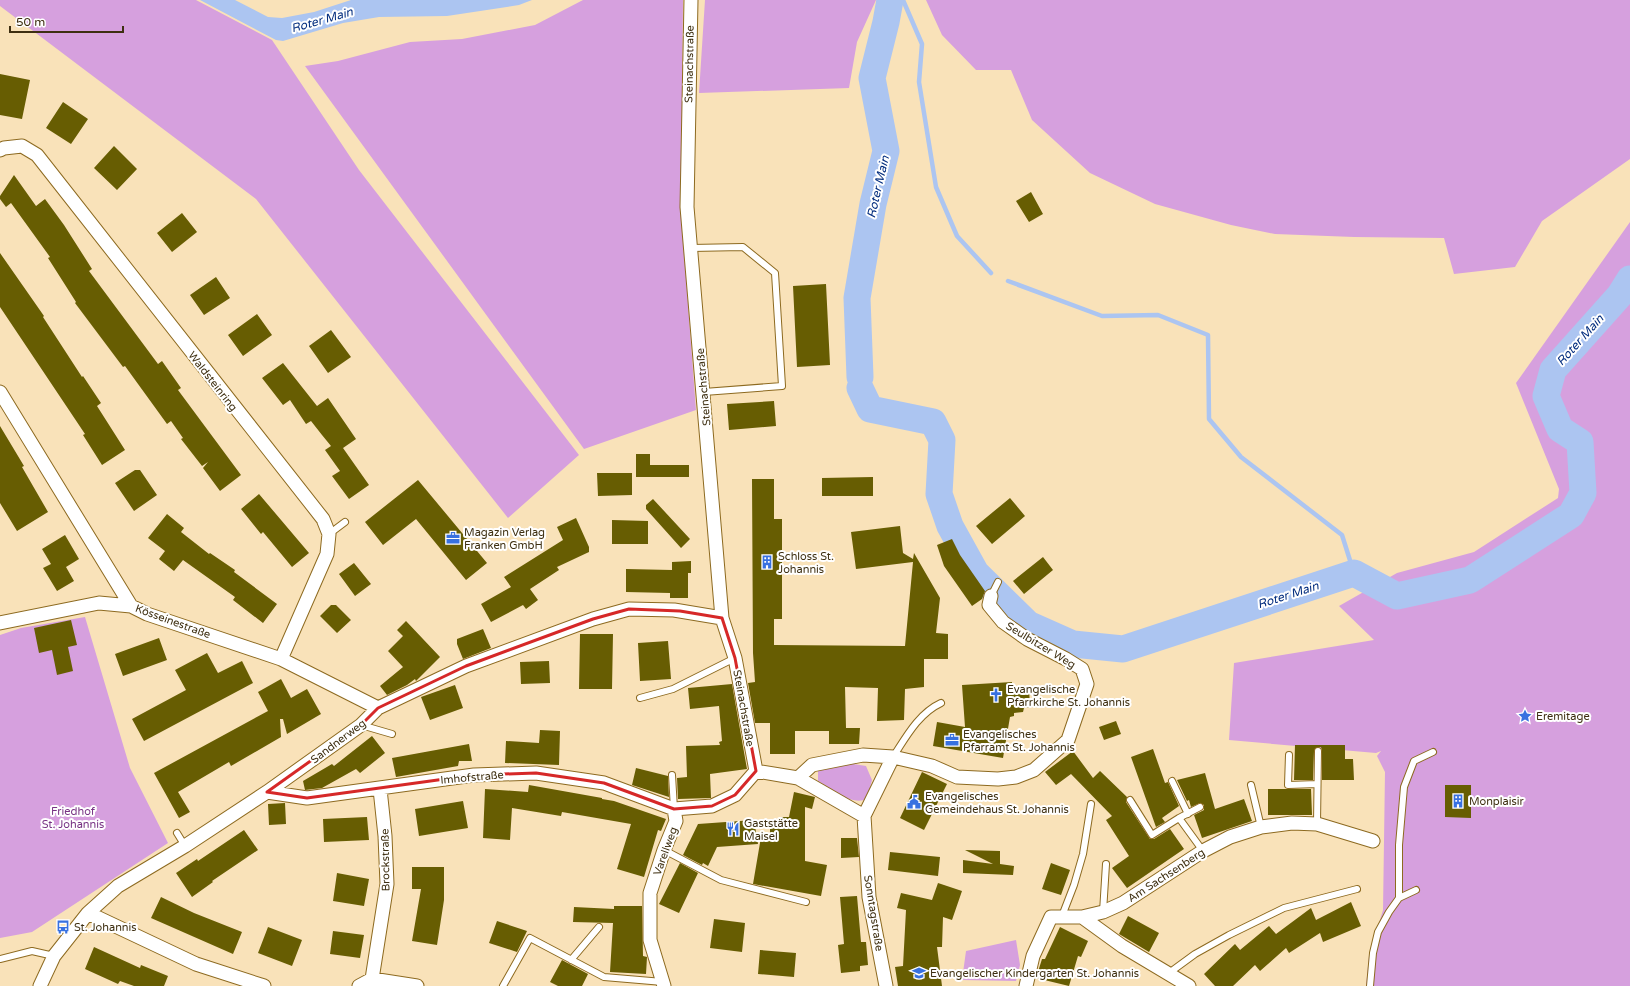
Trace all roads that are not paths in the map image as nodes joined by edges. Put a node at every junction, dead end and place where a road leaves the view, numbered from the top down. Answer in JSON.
{"nodes":[{"id":1,"x":690,"y":0,"type":"edge"},
{"id":2,"x":0,"y":150,"type":"edge"},
{"id":3,"x":691,"y":248,"type":"junction"},
{"id":4,"x":0,"y":392,"type":"edge"},
{"id":5,"x":704,"y":392,"type":"junction"},
{"id":6,"x":345,"y":522,"type":"dead end"},
{"id":7,"x":329,"y":534,"type":"junction"},
{"id":8,"x":998,"y":582,"type":"dead end"},
{"id":9,"x":991,"y":596,"type":"joint"},
{"id":10,"x":131,"y":606,"type":"junction"},
{"id":11,"x":722,"y":618,"type":"junction"},
{"id":12,"x":0,"y":623,"type":"edge"},
{"id":13,"x":735,"y":658,"type":"junction"},
{"id":14,"x":281,"y":659,"type":"junction"},
{"id":15,"x":640,"y":698,"type":"dead end"},
{"id":16,"x":941,"y":703,"type":"dead end"},
{"id":17,"x":378,"y":708,"type":"junction"},
{"id":18,"x":361,"y":725,"type":"junction"},
{"id":19,"x":392,"y":734,"type":"dead end"},
{"id":20,"x":1318,"y":751,"type":"dead end"},
{"id":21,"x":1433,"y":752,"type":"dead end"},
{"id":22,"x":1289,"y":755,"type":"dead end"},
{"id":23,"x":893,"y":757,"type":"junction"},
{"id":24,"x":756,"y":770,"type":"junction"},
{"id":25,"x":672,"y":775,"type":"dead end"},
{"id":26,"x":798,"y":778,"type":"junction"},
{"id":27,"x":1172,"y":781,"type":"dead end"},
{"id":28,"x":1317,"y":784,"type":"junction"},
{"id":29,"x":1251,"y":785,"type":"dead end"},
{"id":30,"x":380,"y":789,"type":"junction"},
{"id":31,"x":267,"y":792,"type":"junction"},
{"id":32,"x":1130,"y":800,"type":"dead end"},
{"id":33,"x":1092,"y":804,"type":"dead end"},
{"id":34,"x":1200,"y":807,"type":"dead end"},
{"id":35,"x":674,"y":809,"type":"junction"},
{"id":36,"x":1188,"y":814,"type":"junction"},
{"id":37,"x":864,"y":816,"type":"junction"},
{"id":38,"x":1180,"y":818,"type":"junction"},
{"id":39,"x":1317,"y":824,"type":"junction"},
{"id":40,"x":1261,"y":827,"type":"junction"},
{"id":41,"x":177,"y":832,"type":"dead end"},
{"id":42,"x":1373,"y":841,"type":"dead end"},
{"id":43,"x":185,"y":846,"type":"junction"},
{"id":44,"x":664,"y":850,"type":"junction"},
{"id":45,"x":1203,"y":851,"type":"junction"},
{"id":46,"x":1106,"y":864,"type":"dead end"},
{"id":47,"x":1357,"y":889,"type":"dead end"},
{"id":48,"x":1416,"y":890,"type":"dead end"},
{"id":49,"x":1399,"y":898,"type":"junction"},
{"id":50,"x":806,"y":902,"type":"dead end"},
{"id":51,"x":1102,"y":912,"type":"junction"},
{"id":52,"x":88,"y":913,"type":"junction"},
{"id":53,"x":1062,"y":916,"type":"junction"},
{"id":54,"x":1082,"y":917,"type":"junction"},
{"id":55,"x":598,"y":927,"type":"dead end"},
{"id":56,"x":54,"y":956,"type":"junction"},
{"id":57,"x":0,"y":958,"type":"edge"},
{"id":58,"x":571,"y":960,"type":"junction"},
{"id":59,"x":1169,"y":973,"type":"junction"},
{"id":60,"x":372,"y":979,"type":"junction"},
{"id":61,"x":663,"y":984,"type":"edge"},
{"id":62,"x":40,"y":986,"type":"edge"},
{"id":63,"x":264,"y":986,"type":"edge"},
{"id":64,"x":359,"y":986,"type":"edge"},
{"id":65,"x":417,"y":986,"type":"edge"},
{"id":66,"x":503,"y":986,"type":"edge"},
{"id":67,"x":886,"y":986,"type":"edge"},
{"id":68,"x":1026,"y":986,"type":"edge"},
{"id":69,"x":1189,"y":986,"type":"edge"},
{"id":70,"x":1370,"y":986,"type":"edge"}],
"edges":[{"from":1,"to":3,"type":"street","name":"Steinachstraße"},
{"from":2,"to":7,"type":"street","name":"Waldsteinring"},
{"from":3,"to":5,"type":"street","name":"Steinachstraße"},
{"from":3,"to":5,"type":"lane"},
{"from":4,"to":10,"type":"street","name":"Kösseinestraße"},
{"from":5,"to":11,"type":"street","name":"Steinachstraße"},
{"from":6,"to":7,"type":"lane"},
{"from":7,"to":14,"type":"street"},
{"from":8,"to":9,"type":"lane"},
{"from":9,"to":23,"type":"street","name":"Seulbitzer Weg"},
{"from":10,"to":12,"type":"street"},
{"from":10,"to":14,"type":"street","name":"Kösseinestraße"},
{"from":11,"to":13,"type":"street","name":"Steinachstraße"},
{"from":11,"to":17,"type":"street","name":"Sandnerweg"},
{"from":13,"to":15,"type":"lane"},
{"from":13,"to":24,"type":"street","name":"Steinachstraße"},
{"from":14,"to":17,"type":"street","name":"Kösseinestraße"},
{"from":16,"to":23,"type":"lane"},
{"from":17,"to":18,"type":"street","name":"Sandnerweg"},
{"from":18,"to":19,"type":"lane"},
{"from":18,"to":31,"type":"street","name":"Sandnerweg"},
{"from":20,"to":28,"type":"lane"},
{"from":21,"to":49,"type":"lane"},
{"from":22,"to":28,"type":"lane"},
{"from":23,"to":26,"type":"street"},
{"from":23,"to":37,"type":"street"},
{"from":24,"to":26,"type":"street"},
{"from":24,"to":35,"type":"street"},
{"from":25,"to":35,"type":"lane"},
{"from":26,"to":37,"type":"street"},
{"from":27,"to":36,"type":"lane"},
{"from":28,"to":39,"type":"lane"},
{"from":29,"to":40,"type":"lane"},
{"from":30,"to":31,"type":"street","name":"Imhofstraße"},
{"from":30,"to":35,"type":"street","name":"Imhofstraße"},
{"from":30,"to":60,"type":"street","name":"Brockstraße"},
{"from":31,"to":43,"type":"street","name":"Sandnerweg"},
{"from":32,"to":38,"type":"lane"},
{"from":33,"to":53,"type":"lane"},
{"from":34,"to":36,"type":"lane"},
{"from":35,"to":44,"type":"street","name":"Varellweg"},
{"from":36,"to":38,"type":"lane"},
{"from":37,"to":67,"type":"street","name":"Sonntagstraße"},
{"from":38,"to":45,"type":"lane"},
{"from":39,"to":40,"type":"street","name":"Am Sachsenberg"},
{"from":39,"to":42,"type":"street","name":"Am Sachsenberg"},
{"from":40,"to":45,"type":"street","name":"Am Sachsenberg"},
{"from":41,"to":43,"type":"lane"},
{"from":43,"to":52,"type":"street","name":"Sandnerweg"},
{"from":44,"to":50,"type":"lane"},
{"from":44,"to":61,"type":"street","name":"Varellweg"},
{"from":45,"to":51,"type":"street","name":"Am Sachsenberg"},
{"from":46,"to":51,"type":"lane"},
{"from":47,"to":59,"type":"lane"},
{"from":48,"to":49,"type":"lane"},
{"from":49,"to":70,"type":"lane"},
{"from":51,"to":54,"type":"street","name":"Am Sachsenberg"},
{"from":52,"to":56,"type":"street","name":"Sandnerweg"},
{"from":52,"to":63,"type":"street"},
{"from":53,"to":54,"type":"street"},
{"from":53,"to":68,"type":"street"},
{"from":54,"to":59,"type":"street"},
{"from":55,"to":58,"type":"lane"},
{"from":56,"to":57,"type":"lane"},
{"from":56,"to":62,"type":"street","name":"Sandnerweg"},
{"from":58,"to":61,"type":"lane"},
{"from":58,"to":66,"type":"lane"},
{"from":59,"to":69,"type":"street"},
{"from":60,"to":64,"type":"street"},
{"from":60,"to":65,"type":"street"}]}
